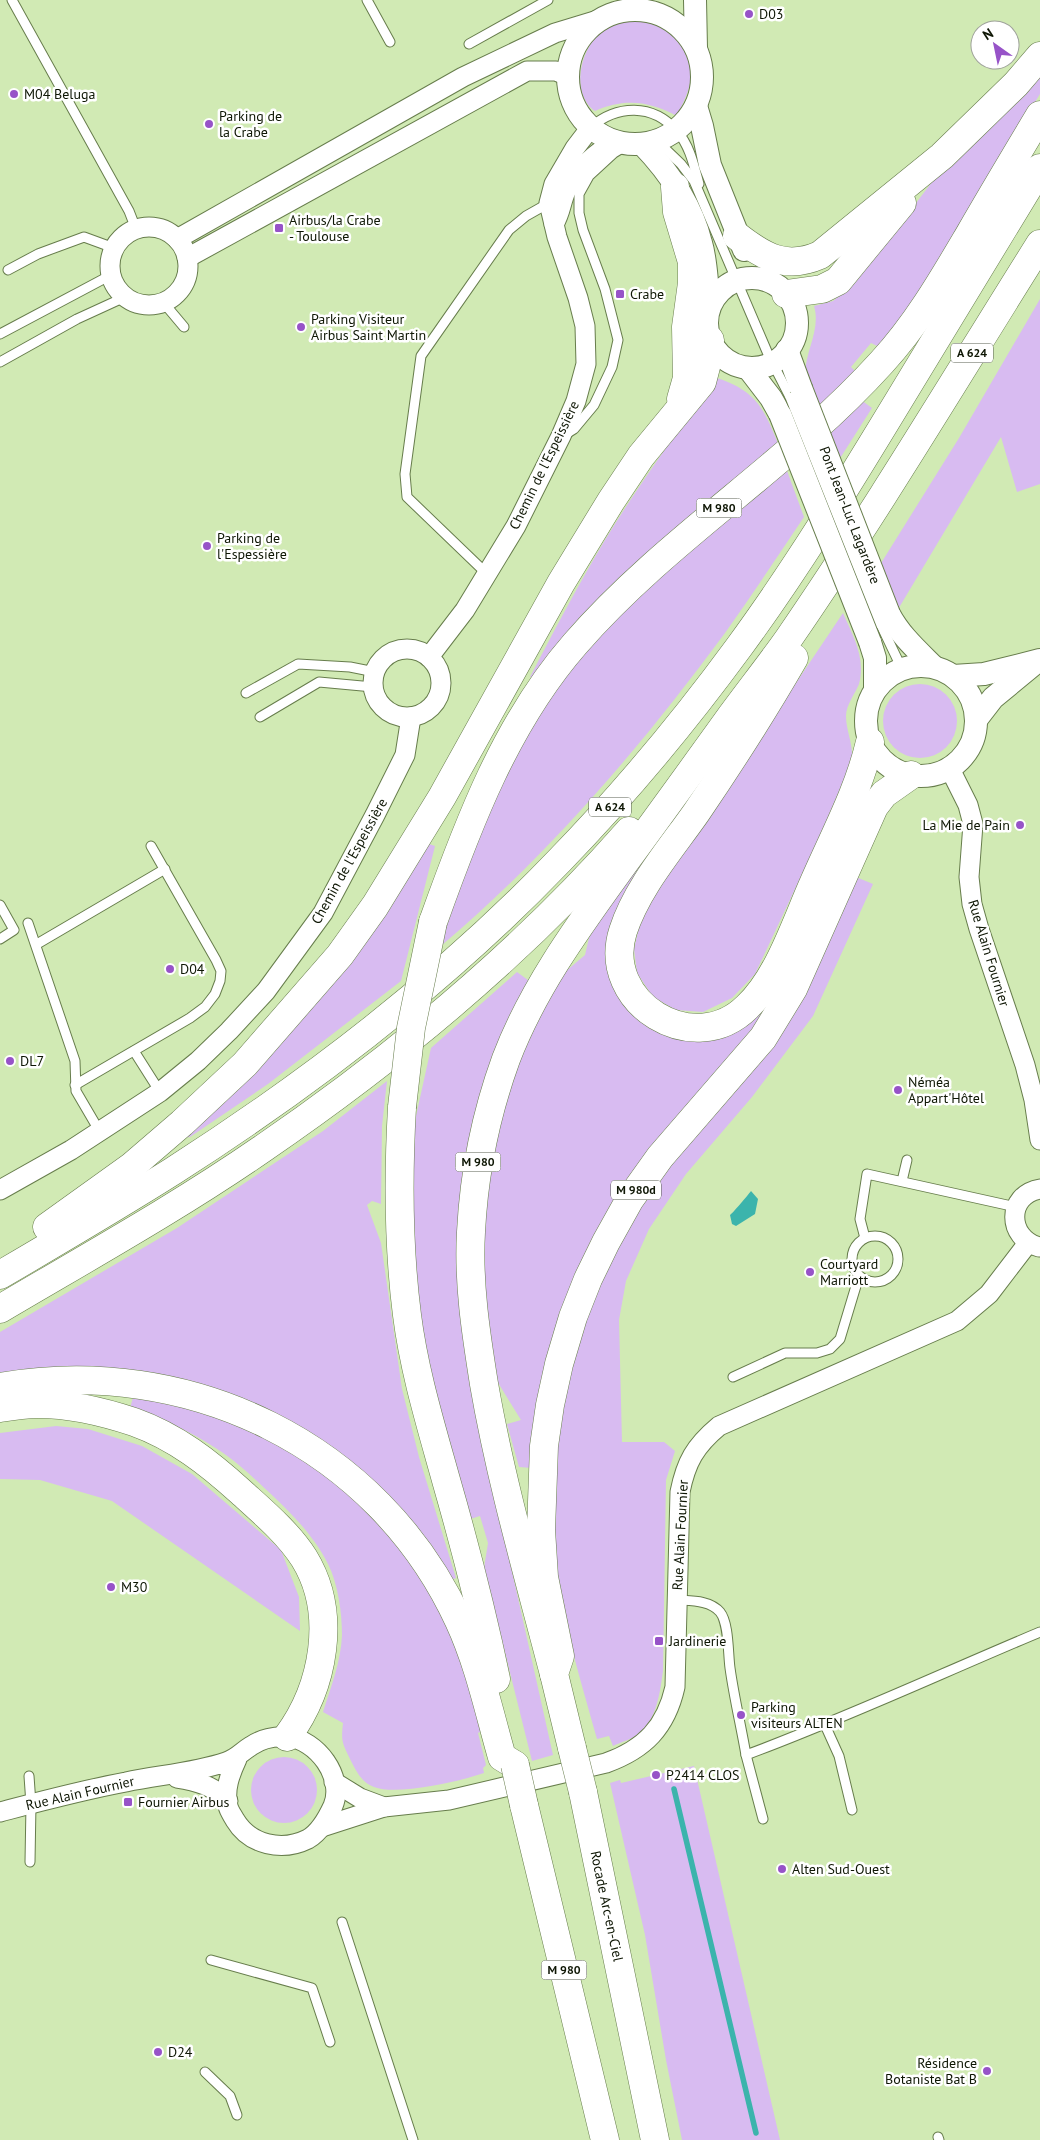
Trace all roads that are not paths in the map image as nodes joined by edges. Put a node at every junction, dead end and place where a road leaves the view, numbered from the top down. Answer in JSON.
{"nodes":[{"id":1,"x":12,"y":0,"type":"edge"},
{"id":2,"x":367,"y":0,"type":"edge"},
{"id":3,"x":548,"y":0,"type":"edge"},
{"id":4,"x":695,"y":0,"type":"edge"},
{"id":5,"x":647,"y":5,"type":"edge"},
{"id":6,"x":601,"y":19,"type":"junction"},
{"id":7,"x":390,"y":42,"type":"dead end"},
{"id":8,"x":469,"y":44,"type":"dead end"},
{"id":9,"x":696,"y":48,"type":"junction"},
{"id":10,"x":1040,"y":56,"type":"edge"},
{"id":11,"x":568,"y":76,"type":"junction"},
{"id":12,"x":696,"y":106,"type":"junction"},
{"id":13,"x":1040,"y":115,"type":"edge"},
{"id":14,"x":590,"y":128,"type":"junction"},
{"id":15,"x":676,"y":130,"type":"junction"},
{"id":16,"x":636,"y":143,"type":"junction"},
{"id":17,"x":942,"y":156,"type":"junction"},
{"id":18,"x":1040,"y":168,"type":"edge"},
{"id":19,"x":675,"y":187,"type":"junction"},
{"id":20,"x":703,"y":199,"type":"junction"},
{"id":21,"x":549,"y":203,"type":"junction"},
{"id":22,"x":554,"y":224,"type":"junction"},
{"id":23,"x":136,"y":229,"type":"junction"},
{"id":24,"x":737,"y":236,"type":"junction"},
{"id":25,"x":177,"y":239,"type":"junction"},
{"id":26,"x":1040,"y":244,"type":"edge"},
{"id":27,"x":114,"y":248,"type":"junction"},
{"id":28,"x":187,"y":258,"type":"junction"},
{"id":29,"x":8,"y":270,"type":"dead end"},
{"id":30,"x":111,"y":274,"type":"junction"},
{"id":31,"x":737,"y":281,"type":"junction"},
{"id":32,"x":775,"y":287,"type":"junction"},
{"id":33,"x":125,"y":297,"type":"junction"},
{"id":34,"x":163,"y":302,"type":"junction"},
{"id":35,"x":710,"y":304,"type":"junction"},
{"id":36,"x":184,"y":327,"type":"dead end"},
{"id":37,"x":0,"y":334,"type":"edge"},
{"id":38,"x":710,"y":340,"type":"junction"},
{"id":39,"x":780,"y":356,"type":"junction"},
{"id":40,"x":0,"y":362,"type":"edge"},
{"id":41,"x":748,"y":368,"type":"junction"},
{"id":42,"x":790,"y":400,"type":"junction"},
{"id":43,"x":676,"y":412,"type":"junction"},
{"id":44,"x":561,"y":436,"type":"junction"},
{"id":45,"x":904,"y":461,"type":"junction"},
{"id":46,"x":487,"y":574,"type":"junction"},
{"id":47,"x":538,"y":624,"type":"junction"},
{"id":48,"x":880,"y":627,"type":"junction"},
{"id":49,"x":429,"y":657,"type":"junction"},
{"id":50,"x":1040,"y":660,"type":"edge"},
{"id":51,"x":902,"y":669,"type":"junction"},
{"id":52,"x":943,"y":671,"type":"junction"},
{"id":53,"x":374,"y":680,"type":"junction"},
{"id":54,"x":875,"y":690,"type":"junction"},
{"id":55,"x":246,"y":693,"type":"dead end"},
{"id":56,"x":732,"y":714,"type":"junction"},
{"id":57,"x":260,"y":717,"type":"dead end"},
{"id":58,"x":411,"y":717,"type":"junction"},
{"id":59,"x":976,"y":720,"type":"junction"},
{"id":60,"x":870,"y":742,"type":"junction"},
{"id":61,"x":949,"y":767,"type":"junction"},
{"id":62,"x":911,"y":775,"type":"junction"},
{"id":63,"x":152,"y":846,"type":"dead end"},
{"id":64,"x":165,"y":869,"type":"junction"},
{"id":65,"x":0,"y":905,"type":"edge"},
{"id":66,"x":434,"y":922,"type":"junction"},
{"id":67,"x":28,"y":923,"type":"dead end"},
{"id":68,"x":0,"y":939,"type":"edge"},
{"id":69,"x":37,"y":944,"type":"junction"},
{"id":70,"x":134,"y":1050,"type":"junction"},
{"id":71,"x":75,"y":1085,"type":"junction"},
{"id":72,"x":160,"y":1092,"type":"junction"},
{"id":73,"x":100,"y":1132,"type":"junction"},
{"id":74,"x":1040,"y":1140,"type":"edge"},
{"id":75,"x":907,"y":1160,"type":"dead end"},
{"id":76,"x":902,"y":1182,"type":"junction"},
{"id":77,"x":1040,"y":1189,"type":"edge"},
{"id":78,"x":0,"y":1190,"type":"edge"},
{"id":79,"x":1016,"y":1207,"type":"junction"},
{"id":80,"x":865,"y":1238,"type":"junction"},
{"id":81,"x":1034,"y":1245,"type":"edge"},
{"id":82,"x":0,"y":1259,"type":"edge"},
{"id":83,"x":0,"y":1275,"type":"edge"},
{"id":84,"x":858,"y":1276,"type":"junction"},
{"id":85,"x":0,"y":1309,"type":"edge"},
{"id":86,"x":733,"y":1376,"type":"dead end"},
{"id":87,"x":0,"y":1388,"type":"edge"},
{"id":88,"x":0,"y":1408,"type":"edge"},
{"id":89,"x":677,"y":1600,"type":"junction"},
{"id":90,"x":1040,"y":1632,"type":"edge"},
{"id":91,"x":554,"y":1674,"type":"junction"},
{"id":92,"x":825,"y":1725,"type":"junction"},
{"id":93,"x":287,"y":1737,"type":"junction"},
{"id":94,"x":746,"y":1755,"type":"junction"},
{"id":95,"x":236,"y":1759,"type":"junction"},
{"id":96,"x":515,"y":1765,"type":"junction"},
{"id":97,"x":29,"y":1776,"type":"dead end"},
{"id":98,"x":160,"y":1776,"type":"junction"},
{"id":99,"x":334,"y":1782,"type":"junction"},
{"id":100,"x":228,"y":1801,"type":"junction"},
{"id":101,"x":31,"y":1804,"type":"junction"},
{"id":102,"x":384,"y":1807,"type":"junction"},
{"id":103,"x":852,"y":1810,"type":"dead end"},
{"id":104,"x":0,"y":1812,"type":"edge"},
{"id":105,"x":763,"y":1819,"type":"dead end"},
{"id":106,"x":322,"y":1827,"type":"junction"},
{"id":107,"x":30,"y":1862,"type":"dead end"},
{"id":108,"x":342,"y":1922,"type":"dead end"},
{"id":109,"x":211,"y":1960,"type":"dead end"},
{"id":110,"x":330,"y":2042,"type":"dead end"},
{"id":111,"x":205,"y":2072,"type":"dead end"},
{"id":112,"x":237,"y":2115,"type":"dead end"},
{"id":113,"x":605,"y":2138,"type":"edge"},
{"id":114,"x":414,"y":2140,"type":"edge"},
{"id":115,"x":655,"y":2140,"type":"edge"}],
"edges":[{"from":1,"to":23,"type":"lane"},
{"from":2,"to":7,"type":"lane"},
{"from":3,"to":8,"type":"lane"},
{"from":4,"to":9,"type":"street"},
{"from":5,"to":6,"type":"street"},
{"from":5,"to":9,"type":"street"},
{"from":6,"to":11,"type":"street"},
{"from":6,"to":25,"type":"street"},
{"from":9,"to":12,"type":"street"},
{"from":10,"to":17,"type":"highway"},
{"from":11,"to":14,"type":"street"},
{"from":11,"to":28,"type":"street"},
{"from":12,"to":15,"type":"street"},
{"from":12,"to":24,"type":"street"},
{"from":13,"to":66,"type":"highway","number":"M 980"},
{"from":14,"to":15,"type":"lane"},
{"from":14,"to":16,"type":"street"},
{"from":14,"to":21,"type":"street"},
{"from":15,"to":16,"type":"street"},
{"from":15,"to":20,"type":"lane"},
{"from":16,"to":19,"type":"street"},
{"from":16,"to":20,"type":"lane"},
{"from":16,"to":22,"type":"street"},
{"from":16,"to":44,"type":"lane"},
{"from":17,"to":24,"type":"highway"},
{"from":17,"to":32,"type":"highway"},
{"from":18,"to":83,"type":"highway","number":"A 624"},
{"from":19,"to":35,"type":"street"},
{"from":19,"to":43,"type":"highway"},
{"from":20,"to":31,"type":"lane"},
{"from":21,"to":22,"type":"street","name":"Chemin de l'Espeissière"},
{"from":21,"to":46,"type":"lane"},
{"from":22,"to":44,"type":"street","name":"Chemin de l'Espeissière"},
{"from":23,"to":25,"type":"street"},
{"from":23,"to":27,"type":"street"},
{"from":24,"to":32,"type":"street"},
{"from":25,"to":28,"type":"street"},
{"from":26,"to":45,"type":"highway","number":"A 624"},
{"from":27,"to":29,"type":"lane"},
{"from":27,"to":30,"type":"street"},
{"from":28,"to":34,"type":"street"},
{"from":30,"to":33,"type":"street"},
{"from":30,"to":37,"type":"lane"},
{"from":31,"to":32,"type":"street"},
{"from":31,"to":35,"type":"street"},
{"from":31,"to":39,"type":"lane"},
{"from":32,"to":39,"type":"street"},
{"from":33,"to":34,"type":"street"},
{"from":33,"to":40,"type":"lane"},
{"from":34,"to":36,"type":"lane"},
{"from":35,"to":38,"type":"street"},
{"from":38,"to":41,"type":"street"},
{"from":38,"to":43,"type":"highway"},
{"from":39,"to":41,"type":"street"},
{"from":39,"to":42,"type":"street","name":"Pont Jean-Luc Lagardère"},
{"from":41,"to":42,"type":"street","name":"Pont Jean-Luc Lagardère"},
{"from":42,"to":48,"type":"street","name":"Pont Jean-Luc Lagardère","bridge":true},
{"from":42,"to":48,"type":"street","name":"Pont Jean-Luc Lagardère","bridge":true},
{"from":43,"to":47,"type":"highway"},
{"from":44,"to":46,"type":"street","name":"Chemin de l'Espeissière"},
{"from":45,"to":56,"type":"highway","number":"A 624"},
{"from":45,"to":60,"type":"highway"},
{"from":46,"to":49,"type":"street","name":"Chemin de l'Espeissière"},
{"from":47,"to":66,"type":"highway","number":"M 980"},
{"from":47,"to":82,"type":"highway"},
{"from":48,"to":51,"type":"lane"},
{"from":48,"to":52,"type":"street","name":"Pont Jean-Luc Lagardère"},
{"from":48,"to":54,"type":"street","name":"Pont Jean-Luc Lagardère"},
{"from":49,"to":53,"type":"street"},
{"from":49,"to":58,"type":"street"},
{"from":50,"to":52,"type":"street"},
{"from":50,"to":59,"type":"street"},
{"from":51,"to":52,"type":"street"},
{"from":51,"to":54,"type":"street"},
{"from":52,"to":59,"type":"street"},
{"from":53,"to":55,"type":"lane"},
{"from":53,"to":57,"type":"lane"},
{"from":53,"to":58,"type":"street"},
{"from":54,"to":60,"type":"street"},
{"from":56,"to":85,"type":"highway","number":"A 624"},
{"from":56,"to":91,"type":"highway","number":"M 980"},
{"from":58,"to":72,"type":"street","name":"Chemin de l'Espeissière"},
{"from":59,"to":61,"type":"street"},
{"from":60,"to":62,"type":"street"},
{"from":61,"to":62,"type":"street"},
{"from":61,"to":74,"type":"street","name":"Rue Alain Fournier"},
{"from":62,"to":91,"type":"highway","number":"M 980d"},
{"from":63,"to":64,"type":"lane"},
{"from":64,"to":69,"type":"lane"},
{"from":64,"to":70,"type":"lane"},
{"from":65,"to":68,"type":"lane"},
{"from":66,"to":96,"type":"highway","number":"M 980","bridge":true},
{"from":67,"to":69,"type":"lane"},
{"from":69,"to":71,"type":"lane"},
{"from":70,"to":71,"type":"lane"},
{"from":70,"to":72,"type":"lane"},
{"from":71,"to":73,"type":"lane"},
{"from":72,"to":73,"type":"street","name":"Chemin de l'Espeissière"},
{"from":73,"to":78,"type":"street","name":"Chemin de l'Espeissière"},
{"from":75,"to":76,"type":"lane"},
{"from":76,"to":79,"type":"lane"},
{"from":76,"to":80,"type":"lane"},
{"from":77,"to":79,"type":"street"},
{"from":79,"to":81,"type":"street","name":"Rue Alain Fournier"},
{"from":80,"to":84,"type":"lane"},
{"from":80,"to":84,"type":"lane"},
{"from":81,"to":89,"type":"street","name":"Rue Alain Fournier"},
{"from":84,"to":86,"type":"lane"},
{"from":87,"to":96,"type":"highway","number":"M 980"},
{"from":88,"to":93,"type":"highway"},
{"from":89,"to":94,"type":"lane"},
{"from":89,"to":102,"type":"street","name":"Rue Alain Fournier"},
{"from":90,"to":92,"type":"lane"},
{"from":91,"to":115,"type":"highway","name":"Rocade Arc-en-Ciel","number":"M 980","bridge":true},
{"from":92,"to":94,"type":"lane"},
{"from":92,"to":103,"type":"lane"},
{"from":93,"to":95,"type":"street","name":"Rue Alain Fournier"},
{"from":93,"to":99,"type":"street","name":"Rue Alain Fournier"},
{"from":94,"to":105,"type":"lane"},
{"from":95,"to":98,"type":"street","name":"Rue Alain Fournier"},
{"from":95,"to":100,"type":"street","name":"Rue Alain Fournier"},
{"from":96,"to":113,"type":"highway","number":"M 980","bridge":true},
{"from":97,"to":101,"type":"lane"},
{"from":98,"to":100,"type":"street","name":"Rue Alain Fournier"},
{"from":98,"to":101,"type":"street","name":"Rue Alain Fournier"},
{"from":99,"to":102,"type":"street","name":"Rue Alain Fournier"},
{"from":99,"to":106,"type":"street","name":"Rue Alain Fournier"},
{"from":100,"to":106,"type":"street","name":"Rue Alain Fournier"},
{"from":101,"to":104,"type":"street","name":"Rue Alain Fournier"},
{"from":101,"to":107,"type":"lane"},
{"from":102,"to":106,"type":"street","name":"Rue Alain Fournier"},
{"from":108,"to":114,"type":"lane"},
{"from":109,"to":110,"type":"lane"},
{"from":111,"to":112,"type":"lane"}]}
